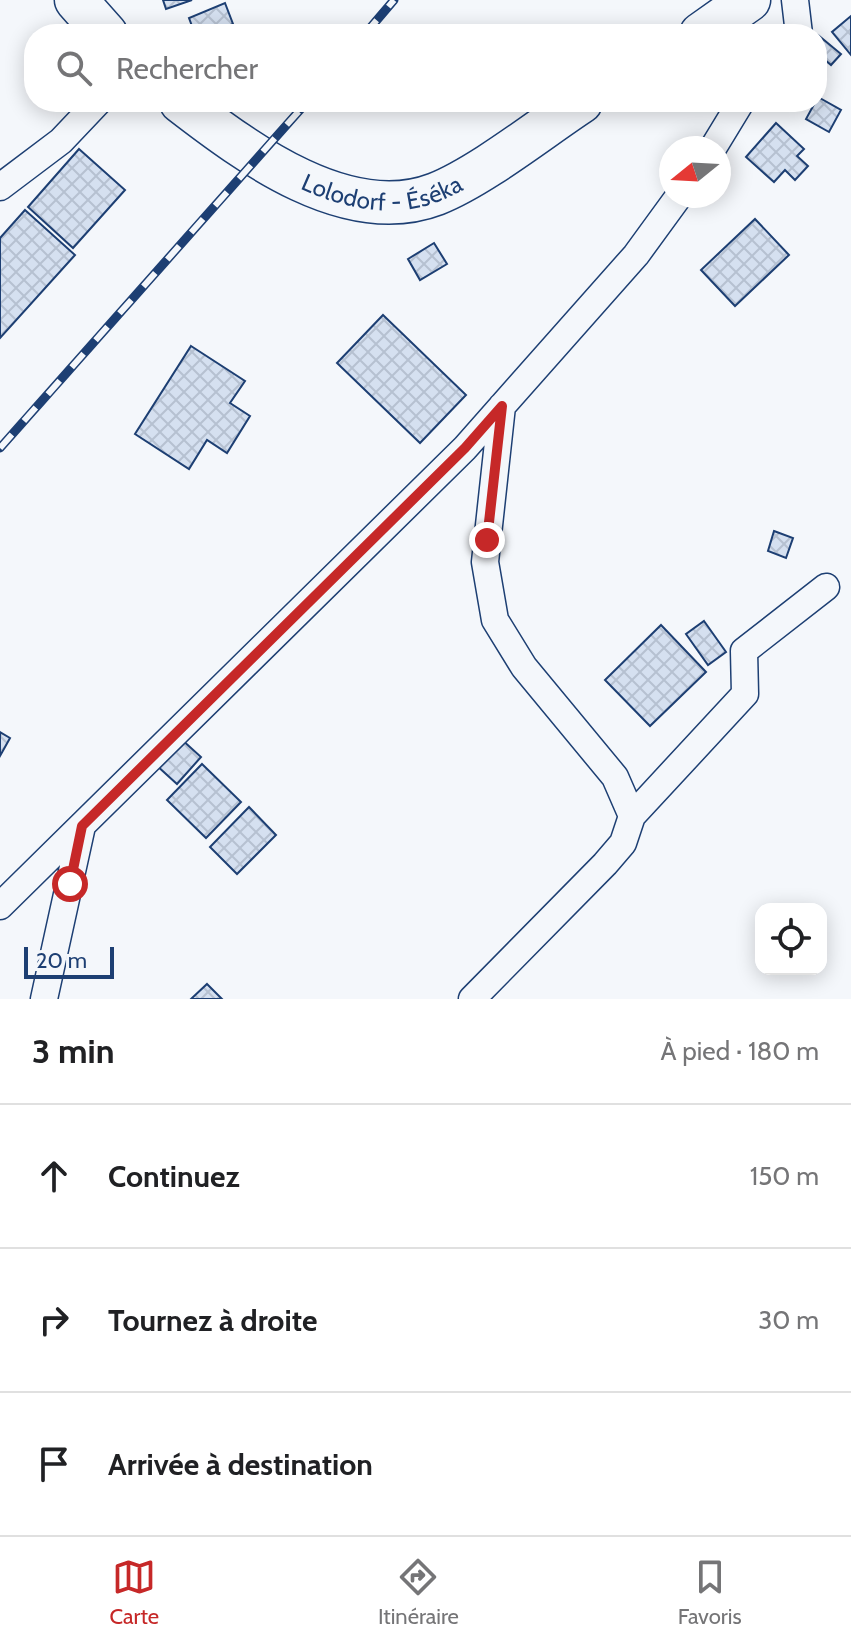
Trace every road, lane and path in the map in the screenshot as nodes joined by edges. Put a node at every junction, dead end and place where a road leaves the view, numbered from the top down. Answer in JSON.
{"nodes":[{"id":1,"x":76,"y":0,"type":"edge"},
{"id":2,"x":749,"y":0,"type":"edge"},
{"id":3,"x":795,"y":0,"type":"edge"},
{"id":4,"x":97,"y":24,"type":"edge"},
{"id":5,"x":718,"y":24,"type":"edge"},
{"id":6,"x":798,"y":24,"type":"edge"},
{"id":7,"x":89,"y":112,"type":"edge"},
{"id":8,"x":195,"y":112,"type":"edge"},
{"id":9,"x":565,"y":112,"type":"edge"},
{"id":10,"x":735,"y":112,"type":"edge"},
{"id":11,"x":720,"y":136,"type":"edge"},
{"id":12,"x":61,"y":141,"type":"junction"},
{"id":13,"x":0,"y":187,"type":"edge"},
{"id":14,"x":0,"y":205,"type":"edge"},
{"id":15,"x":670,"y":208,"type":"edge"},
{"id":16,"x":502,"y":406,"type":"junction"},
{"id":17,"x":826,"y":587,"type":"dead end"},
{"id":18,"x":632,"y":816,"type":"junction"},
{"id":19,"x":82,"y":826,"type":"junction"},
{"id":20,"x":0,"y":906,"type":"edge"},
{"id":21,"x":44,"y":999,"type":"edge"},
{"id":22,"x":472,"y":999,"type":"edge"}],
"edges":[{"from":1,"to":4,"type":"main road"},
{"from":2,"to":5,"type":"main road"},
{"from":3,"to":6,"type":"street"},
{"from":7,"to":12,"type":"street"},
{"from":8,"to":9,"type":"main road","name":"Lolodorf - Éséka"},
{"from":10,"to":11,"type":"street"},
{"from":12,"to":13,"type":"street"},
{"from":12,"to":14,"type":"street"},
{"from":15,"to":16,"type":"street"},
{"from":16,"to":18,"type":"street"},
{"from":16,"to":19,"type":"street"},
{"from":17,"to":18,"type":"street"},
{"from":18,"to":22,"type":"street"},
{"from":19,"to":20,"type":"street"},
{"from":19,"to":21,"type":"street"}]}
